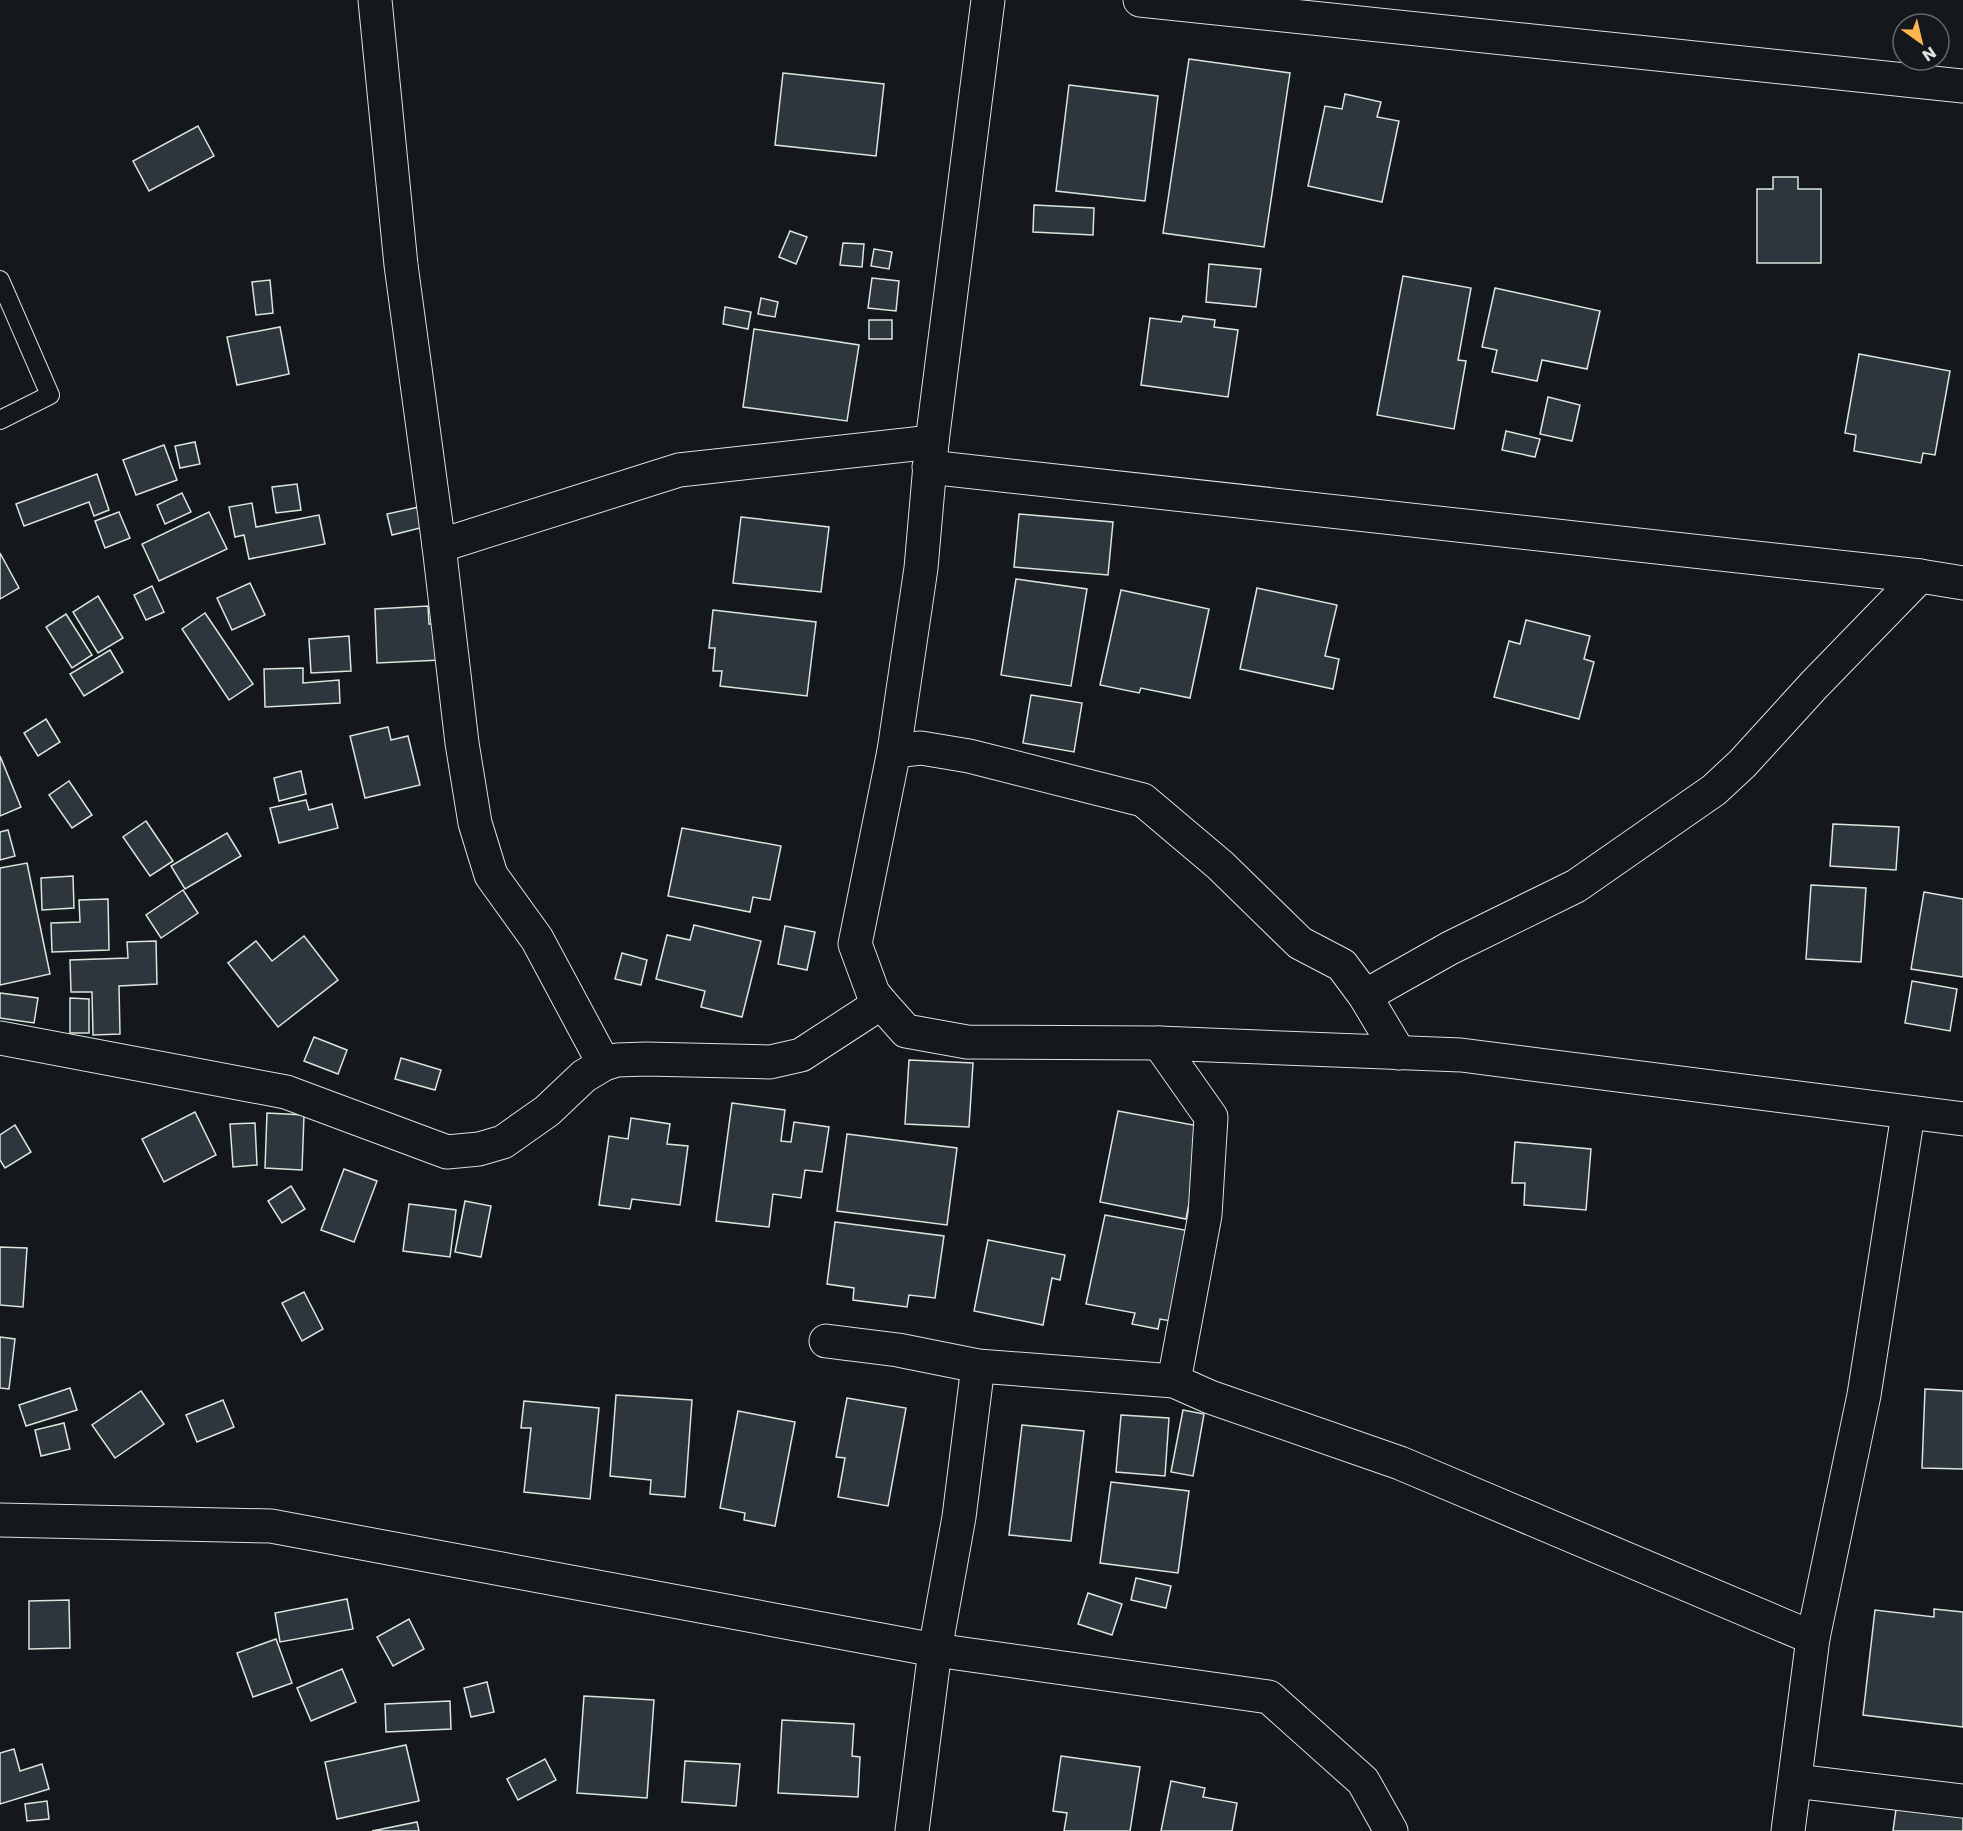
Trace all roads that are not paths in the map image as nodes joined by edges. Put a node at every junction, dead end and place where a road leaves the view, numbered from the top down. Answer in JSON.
{"nodes":[{"id":1,"x":375,"y":0,"type":"edge"},
{"id":2,"x":988,"y":0,"type":"edge"},
{"id":3,"x":1140,"y":0,"type":"edge"},
{"id":4,"x":1963,"y":86,"type":"edge"},
{"id":5,"x":0,"y":280,"type":"edge"},
{"id":6,"x":0,"y":420,"type":"edge"},
{"id":7,"x":931,"y":454,"type":"junction"},
{"id":8,"x":439,"y":546,"type":"junction"},
{"id":9,"x":1920,"y":576,"type":"junction"},
{"id":10,"x":1962,"y":576,"type":"edge"},
{"id":11,"x":894,"y":751,"type":"junction"},
{"id":12,"x":1365,"y":996,"type":"junction"},
{"id":13,"x":881,"y":1004,"type":"junction"},
{"id":14,"x":0,"y":1038,"type":"edge"},
{"id":15,"x":1159,"y":1044,"type":"junction"},
{"id":16,"x":1399,"y":1053,"type":"junction"},
{"id":17,"x":604,"y":1064,"type":"junction"},
{"id":18,"x":1908,"y":1114,"type":"junction"},
{"id":19,"x":1963,"y":1119,"type":"edge"},
{"id":20,"x":826,"y":1341,"type":"dead end"},
{"id":21,"x":978,"y":1366,"type":"junction"},
{"id":22,"x":1174,"y":1381,"type":"junction"},
{"id":23,"x":0,"y":1520,"type":"edge"},
{"id":24,"x":1813,"y":1638,"type":"junction"},
{"id":25,"x":935,"y":1650,"type":"junction"},
{"id":26,"x":1795,"y":1781,"type":"junction"},
{"id":27,"x":1963,"y":1801,"type":"edge"},
{"id":28,"x":912,"y":1831,"type":"edge"},
{"id":29,"x":1390,"y":1831,"type":"edge"},
{"id":30,"x":1788,"y":1831,"type":"edge"}],
"edges":[{"from":1,"to":8,"type":"street"},
{"from":2,"to":7,"type":"street"},
{"from":3,"to":4,"type":"street"},
{"from":5,"to":6,"type":"lane"},
{"from":7,"to":8,"type":"street"},
{"from":7,"to":9,"type":"street"},
{"from":7,"to":11,"type":"street"},
{"from":8,"to":17,"type":"street"},
{"from":9,"to":10,"type":"street"},
{"from":9,"to":12,"type":"street"},
{"from":11,"to":12,"type":"street"},
{"from":11,"to":13,"type":"street"},
{"from":12,"to":16,"type":"street"},
{"from":13,"to":15,"type":"street"},
{"from":13,"to":17,"type":"street"},
{"from":14,"to":17,"type":"street"},
{"from":15,"to":16,"type":"street"},
{"from":15,"to":22,"type":"street"},
{"from":16,"to":18,"type":"street"},
{"from":18,"to":19,"type":"street"},
{"from":18,"to":24,"type":"street"},
{"from":20,"to":21,"type":"street"},
{"from":21,"to":22,"type":"street"},
{"from":21,"to":25,"type":"street"},
{"from":22,"to":24,"type":"street"},
{"from":23,"to":25,"type":"street"},
{"from":24,"to":26,"type":"street"},
{"from":25,"to":28,"type":"street"},
{"from":25,"to":29,"type":"street"},
{"from":26,"to":27,"type":"street"},
{"from":26,"to":30,"type":"street"}]}
